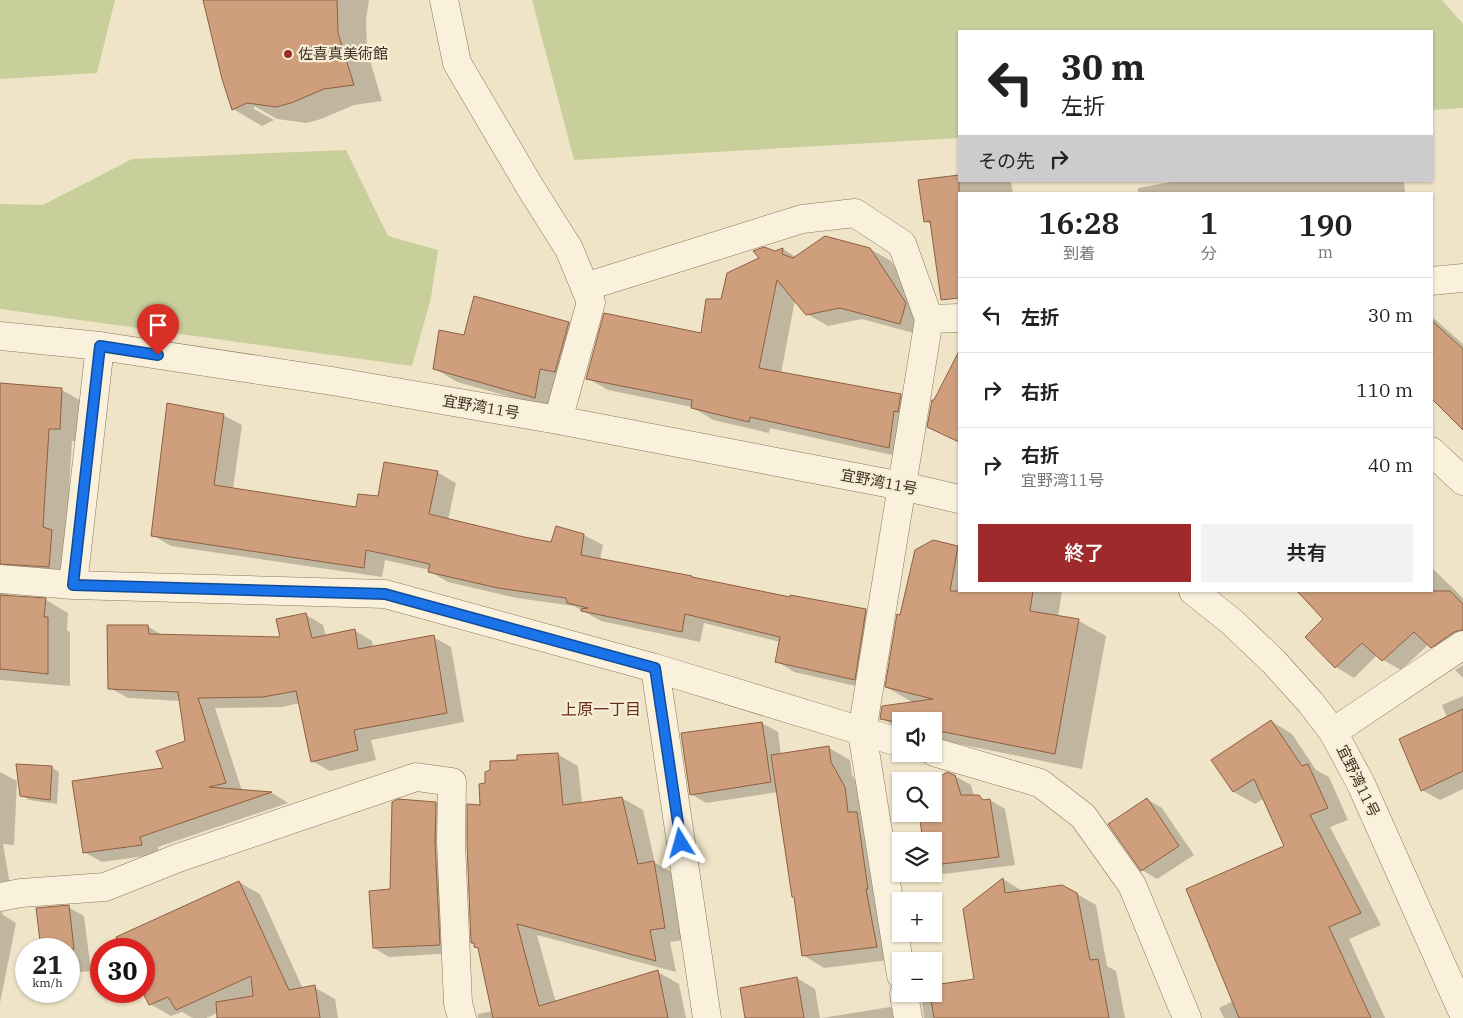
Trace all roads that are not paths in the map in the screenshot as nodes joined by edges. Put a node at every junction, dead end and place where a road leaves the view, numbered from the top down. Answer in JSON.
{"nodes":[{"id":1,"x":444,"y":0,"type":"edge"},
{"id":2,"x":1463,"y":278,"type":"edge"},
{"id":3,"x":1433,"y":282,"type":"edge"},
{"id":4,"x":585,"y":287,"type":"junction"},
{"id":5,"x":958,"y":318,"type":"edge"},
{"id":6,"x":929,"y":319,"type":"junction"},
{"id":7,"x":0,"y":336,"type":"edge"},
{"id":8,"x":100,"y":346,"type":"junction"},
{"id":9,"x":558,"y":420,"type":"junction"},
{"id":10,"x":1433,"y":453,"type":"edge"},
{"id":11,"x":1463,"y":481,"type":"edge"},
{"id":12,"x":902,"y":486,"type":"junction"},
{"id":13,"x":958,"y":499,"type":"edge"},
{"id":14,"x":0,"y":579,"type":"edge"},
{"id":15,"x":73,"y":585,"type":"junction"},
{"id":16,"x":1194,"y":592,"type":"edge"},
{"id":17,"x":1463,"y":645,"type":"edge"},
{"id":18,"x":655,"y":668,"type":"junction"},
{"id":19,"x":862,"y":732,"type":"junction"},
{"id":20,"x":1333,"y":732,"type":"junction"},
{"id":21,"x":892,"y":740,"type":"edge"},
{"id":22,"x":942,"y":754,"type":"edge"},
{"id":23,"x":0,"y":897,"type":"edge"},
{"id":24,"x":897,"y":952,"type":"edge"},
{"id":25,"x":905,"y":1002,"type":"edge"},
{"id":26,"x":1463,"y":1013,"type":"edge"},
{"id":27,"x":462,"y":1018,"type":"edge"},
{"id":28,"x":708,"y":1018,"type":"edge"},
{"id":29,"x":908,"y":1018,"type":"edge"},
{"id":30,"x":1187,"y":1018,"type":"edge"}],
"edges":[{"from":1,"to":4,"type":"street"},
{"from":2,"to":3,"type":"street"},
{"from":4,"to":6,"type":"street"},
{"from":4,"to":9,"type":"street"},
{"from":5,"to":6,"type":"street"},
{"from":6,"to":12,"type":"street"},
{"from":7,"to":8,"type":"street","name":"宜野湾11号"},
{"from":8,"to":9,"type":"street","name":"宜野湾11号"},
{"from":8,"to":15,"type":"street"},
{"from":9,"to":12,"type":"street","name":"宜野湾11号"},
{"from":10,"to":11,"type":"street"},
{"from":12,"to":13,"type":"street","name":"宜野湾11号"},
{"from":12,"to":19,"type":"street"},
{"from":14,"to":15,"type":"street"},
{"from":15,"to":18,"type":"street"},
{"from":16,"to":20,"type":"street","name":"宜野湾11号"},
{"from":17,"to":20,"type":"street"},
{"from":18,"to":19,"type":"street"},
{"from":18,"to":28,"type":"street"},
{"from":19,"to":21,"type":"street"},
{"from":19,"to":24,"type":"street"},
{"from":20,"to":26,"type":"street","name":"宜野湾11号"},
{"from":22,"to":30,"type":"street"},
{"from":23,"to":27,"type":"street"},
{"from":25,"to":29,"type":"street"}]}
